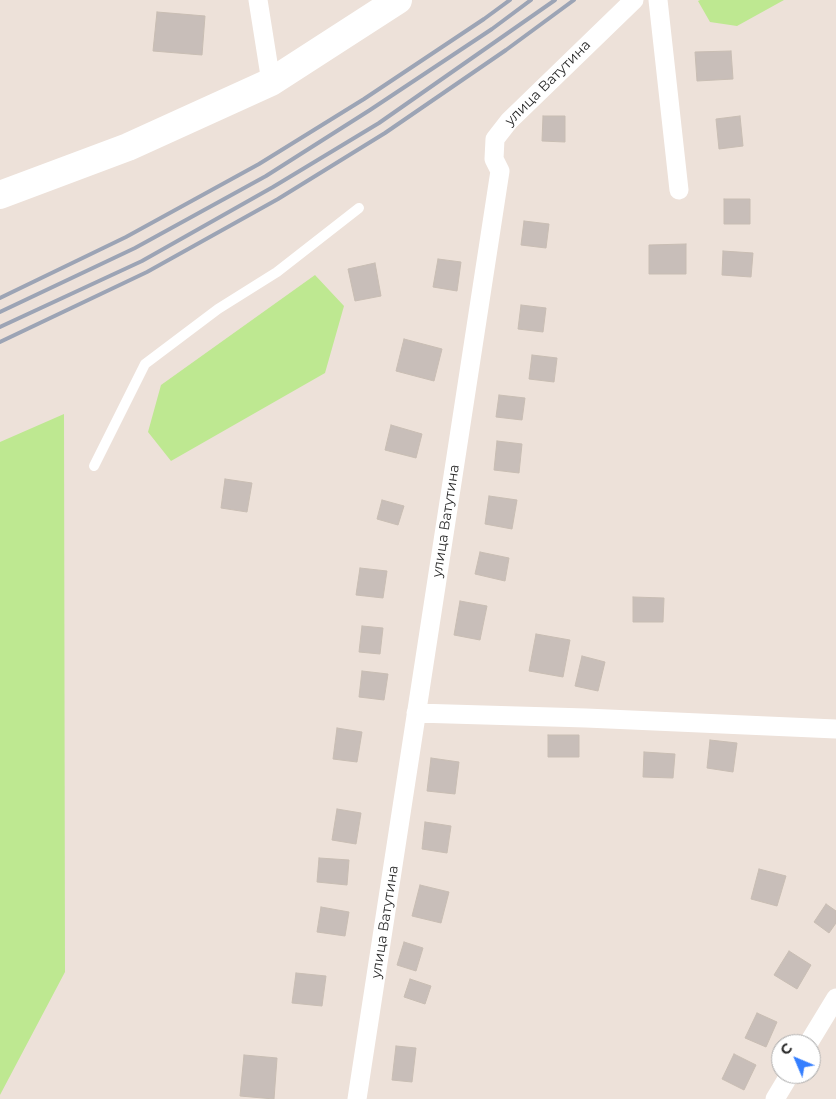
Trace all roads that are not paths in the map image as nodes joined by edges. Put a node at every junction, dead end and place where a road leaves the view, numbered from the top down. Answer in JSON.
{"nodes":[{"id":1,"x":258,"y":0,"type":"edge"},
{"id":2,"x":398,"y":0,"type":"edge"},
{"id":3,"x":634,"y":0,"type":"edge"},
{"id":4,"x":658,"y":0,"type":"edge"},
{"id":5,"x":271,"y":82,"type":"junction"},
{"id":6,"x":679,"y":190,"type":"dead end"},
{"id":7,"x":0,"y":195,"type":"edge"},
{"id":8,"x":359,"y":208,"type":"dead end"},
{"id":9,"x":94,"y":466,"type":"dead end"},
{"id":10,"x":416,"y":714,"type":"junction"},
{"id":11,"x":836,"y":729,"type":"edge"},
{"id":12,"x":836,"y":998,"type":"edge"},
{"id":13,"x":814,"y":1034,"type":"edge"},
{"id":14,"x":784,"y":1084,"type":"edge"},
{"id":15,"x":357,"y":1099,"type":"edge"},
{"id":16,"x":775,"y":1099,"type":"edge"}],
"edges":[{"from":1,"to":5,"type":"street"},
{"from":2,"to":5,"type":"main road"},
{"from":3,"to":10,"type":"street","name":"улица Ватутина"},
{"from":4,"to":6,"type":"street"},
{"from":5,"to":7,"type":"main road"},
{"from":8,"to":9,"type":"lane"},
{"from":10,"to":11,"type":"street"},
{"from":10,"to":15,"type":"street","name":"улица Ватутина"},
{"from":12,"to":13,"type":"street"},
{"from":14,"to":16,"type":"street"}]}
